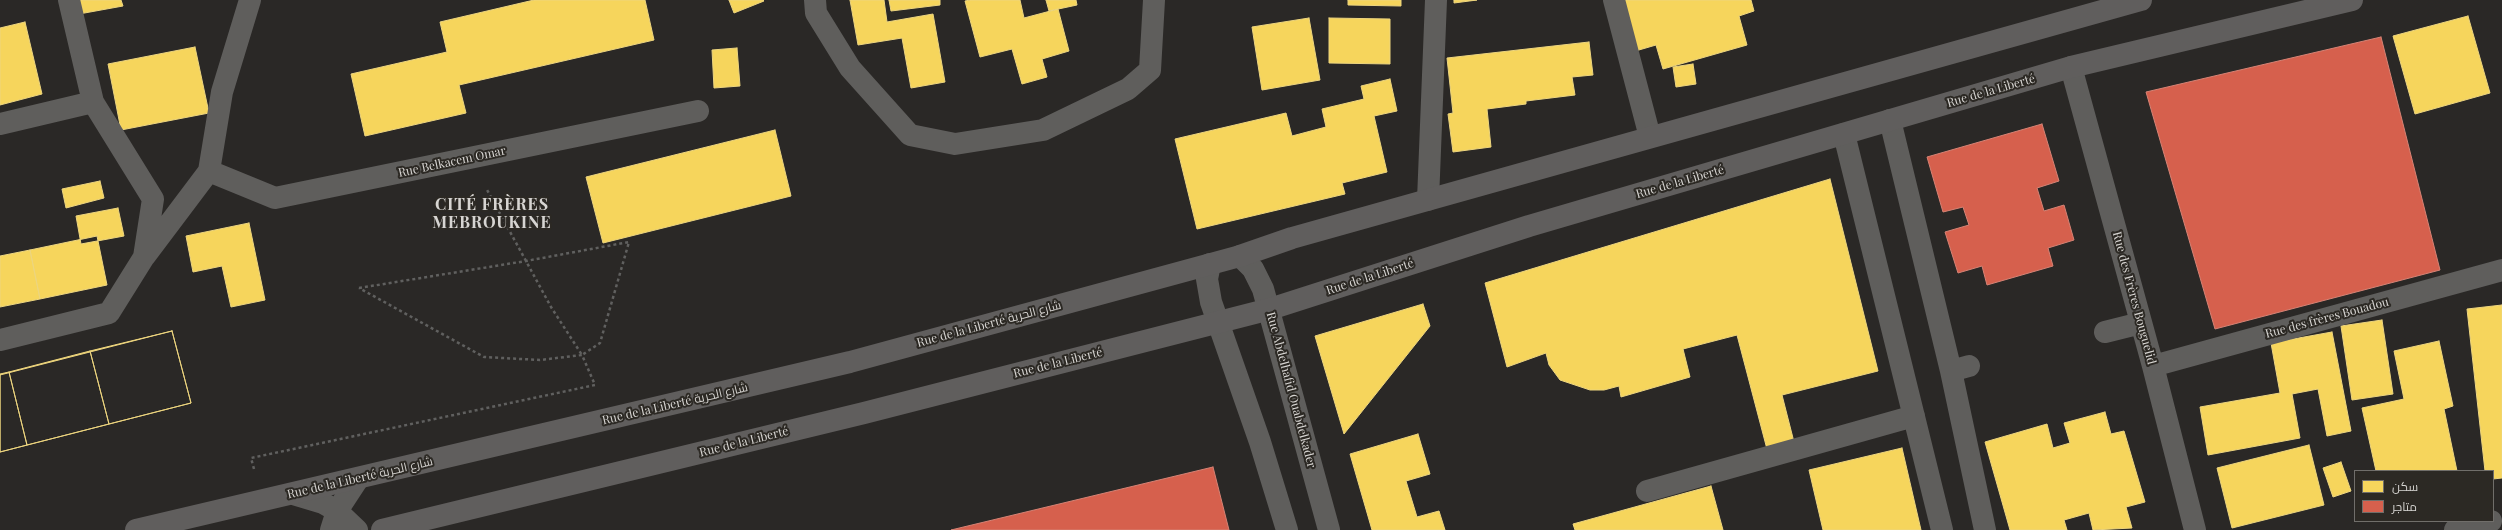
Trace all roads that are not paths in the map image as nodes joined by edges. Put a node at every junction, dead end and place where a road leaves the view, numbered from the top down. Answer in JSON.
{"nodes":[{"id":1,"x":69,"y":0,"type":"edge"},
{"id":2,"x":250,"y":0,"type":"edge"},
{"id":3,"x":815,"y":0,"type":"edge"},
{"id":4,"x":1154,"y":0,"type":"edge"},
{"id":5,"x":1436,"y":0,"type":"edge"},
{"id":6,"x":1614,"y":0,"type":"edge"},
{"id":7,"x":2141,"y":0,"type":"edge"},
{"id":8,"x":2352,"y":0,"type":"edge"},
{"id":9,"x":2071,"y":67,"type":"junction"},
{"id":10,"x":93,"y":102,"type":"junction"},
{"id":11,"x":698,"y":111,"type":"dead end"},
{"id":12,"x":1890,"y":120,"type":"junction"},
{"id":13,"x":0,"y":124,"type":"edge"},
{"id":14,"x":1844,"y":134,"type":"junction"},
{"id":15,"x":1650,"y":137,"type":"junction"},
{"id":16,"x":209,"y":171,"type":"junction"},
{"id":17,"x":1428,"y":200,"type":"junction"},
{"id":18,"x":1240,"y":256,"type":"junction"},
{"id":19,"x":144,"y":257,"type":"junction"},
{"id":20,"x":1210,"y":264,"type":"junction"},
{"id":21,"x":2502,"y":270,"type":"edge"},
{"id":22,"x":1270,"y":309,"type":"junction"},
{"id":23,"x":1218,"y":323,"type":"junction"},
{"id":24,"x":2141,"y":323,"type":"junction"},
{"id":25,"x":2105,"y":332,"type":"dead end"},
{"id":26,"x":0,"y":340,"type":"edge"},
{"id":27,"x":2153,"y":366,"type":"junction"},
{"id":28,"x":1914,"y":416,"type":"junction"},
{"id":29,"x":358,"y":479,"type":"junction"},
{"id":30,"x":1647,"y":491,"type":"dead end"},
{"id":31,"x":293,"y":494,"type":"junction"},
{"id":32,"x":334,"y":520,"type":"edge"},
{"id":33,"x":2488,"y":522,"type":"edge"},
{"id":34,"x":136,"y":530,"type":"edge"},
{"id":35,"x":357,"y":530,"type":"edge"},
{"id":36,"x":382,"y":530,"type":"edge"},
{"id":37,"x":1287,"y":530,"type":"edge"},
{"id":38,"x":1329,"y":530,"type":"edge"},
{"id":39,"x":1942,"y":530,"type":"edge"},
{"id":40,"x":1985,"y":530,"type":"edge"},
{"id":41,"x":2195,"y":530,"type":"edge"},
{"id":42,"x":2455,"y":530,"type":"edge"}],
"edges":[{"from":1,"to":10,"type":"street"},
{"from":2,"to":16,"type":"street"},
{"from":3,"to":4,"type":"street"},
{"from":5,"to":17,"type":"street"},
{"from":6,"to":15,"type":"street"},
{"from":7,"to":15,"type":"main road"},
{"from":8,"to":9,"type":"main road","name":"Rue de la Liberté"},
{"from":9,"to":12,"type":"main road","name":"Rue de la Liberté"},
{"from":9,"to":24,"type":"street","name":"Rue des Frères Bouguelid"},
{"from":10,"to":13,"type":"street"},
{"from":10,"to":19,"type":"street"},
{"from":11,"to":16,"type":"street","name":"Rue Belkacem Omar"},
{"from":12,"to":14,"type":"main road","name":"Rue de la Liberté"},
{"from":12,"to":40,"type":"street"},
{"from":14,"to":22,"type":"main road","name":"Rue de la Liberté"},
{"from":14,"to":28,"type":"street"},
{"from":15,"to":17,"type":"main road"},
{"from":16,"to":19,"type":"street"},
{"from":17,"to":18,"type":"main road"},
{"from":18,"to":20,"type":"main road"},
{"from":18,"to":22,"type":"street","name":"Rue Abdelhafid Ouabdelkader"},
{"from":19,"to":26,"type":"street"},
{"from":20,"to":23,"type":"street"},
{"from":20,"to":29,"type":"main road","name":"Rue de la Liberté شارع الحرية"},
{"from":21,"to":27,"type":"street","name":"Rue des frères Bouadou"},
{"from":22,"to":23,"type":"main road","name":"Rue de la Liberté"},
{"from":22,"to":38,"type":"street","name":"Rue Abdelhafid Ouabdelkader"},
{"from":23,"to":36,"type":"main road","name":"Rue de la Liberté"},
{"from":23,"to":37,"type":"street"},
{"from":24,"to":25,"type":"street"},
{"from":24,"to":27,"type":"street","name":"Rue des Frères Bouguelid"},
{"from":27,"to":41,"type":"street","name":"Rue des Frères Bouguelid"},
{"from":28,"to":30,"type":"street"},
{"from":28,"to":39,"type":"street"},
{"from":29,"to":31,"type":"main road","name":"Rue de la Liberté شارع الحرية"},
{"from":29,"to":32,"type":"street"},
{"from":31,"to":32,"type":"street"},
{"from":31,"to":34,"type":"main road","name":"Rue de la Liberté شارع الحرية"},
{"from":32,"to":35,"type":"street"},
{"from":33,"to":42,"type":"street"}]}
